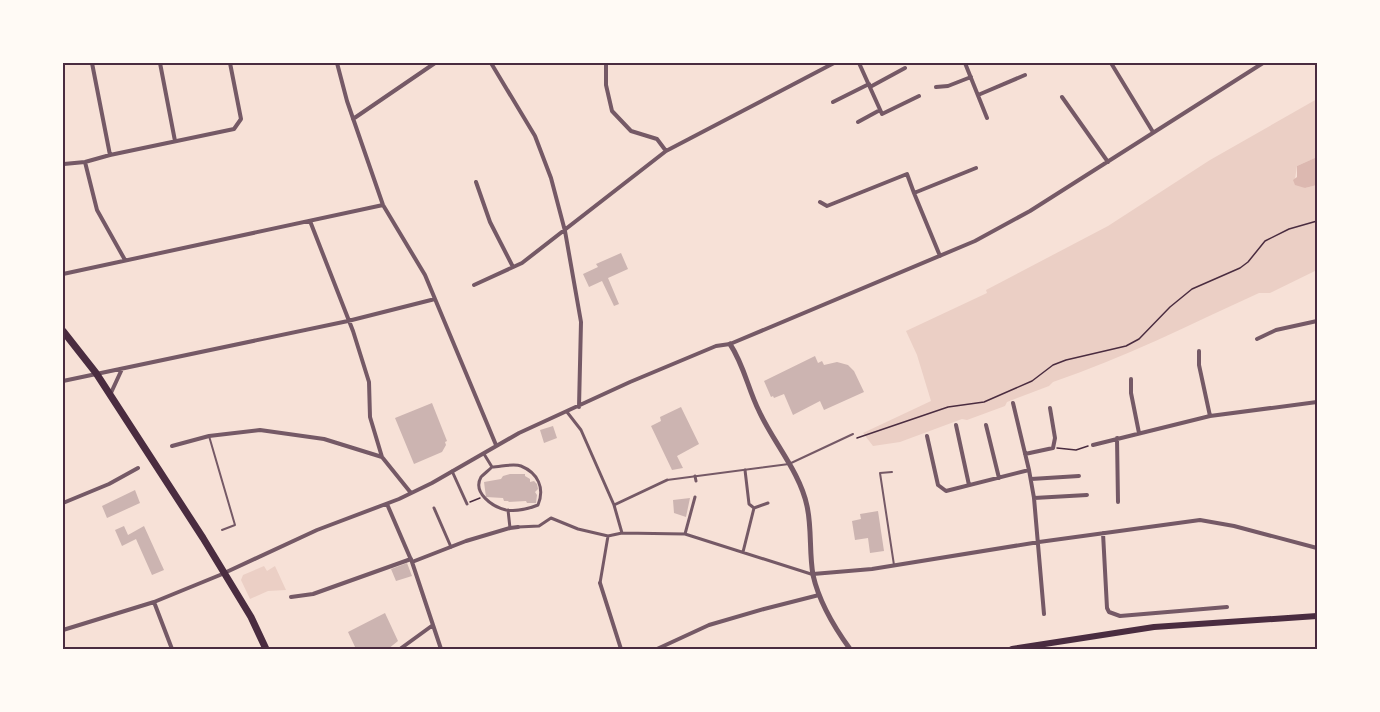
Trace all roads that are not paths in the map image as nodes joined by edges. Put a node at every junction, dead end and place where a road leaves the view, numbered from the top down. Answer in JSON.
{"nodes":[{"id":1,"x":92,"y":63,"type":"edge"},
{"id":2,"x":160,"y":63,"type":"edge"},
{"id":3,"x":230,"y":63,"type":"edge"},
{"id":4,"x":337,"y":63,"type":"edge"},
{"id":5,"x":435,"y":63,"type":"edge"},
{"id":6,"x":491,"y":63,"type":"edge"},
{"id":7,"x":606,"y":63,"type":"edge"},
{"id":8,"x":834,"y":63,"type":"edge"},
{"id":9,"x":860,"y":63,"type":"edge"},
{"id":10,"x":965,"y":63,"type":"edge"},
{"id":11,"x":1111,"y":63,"type":"edge"},
{"id":12,"x":1263,"y":63,"type":"edge"},
{"id":13,"x":905,"y":68,"type":"dead end"},
{"id":14,"x":1025,"y":75,"type":"dead end"},
{"id":15,"x":971,"y":76,"type":"junction"},
{"id":16,"x":869,"y":85,"type":"junction"},
{"id":17,"x":936,"y":87,"type":"dead end"},
{"id":18,"x":978,"y":94,"type":"junction"},
{"id":19,"x":919,"y":96,"type":"dead end"},
{"id":20,"x":1062,"y":96,"type":"dead end"},
{"id":21,"x":833,"y":102,"type":"dead end"},
{"id":22,"x":880,"y":110,"type":"junction"},
{"id":23,"x":353,"y":118,"type":"junction"},
{"id":24,"x":987,"y":118,"type":"dead end"},
{"id":25,"x":858,"y":122,"type":"dead end"},
{"id":26,"x":1153,"y":132,"type":"junction"},
{"id":27,"x":175,"y":141,"type":"junction"},
{"id":28,"x":666,"y":151,"type":"junction"},
{"id":29,"x":110,"y":155,"type":"junction"},
{"id":30,"x":85,"y":162,"type":"junction"},
{"id":31,"x":1108,"y":162,"type":"junction"},
{"id":32,"x":63,"y":164,"type":"edge"},
{"id":33,"x":976,"y":168,"type":"dead end"},
{"id":34,"x":476,"y":182,"type":"dead end"},
{"id":35,"x":914,"y":193,"type":"junction"},
{"id":36,"x":820,"y":202,"type":"dead end"},
{"id":37,"x":383,"y":205,"type":"junction"},
{"id":38,"x":310,"y":221,"type":"junction"},
{"id":39,"x":565,"y":231,"type":"junction"},
{"id":40,"x":940,"y":256,"type":"junction"},
{"id":41,"x":125,"y":260,"type":"junction"},
{"id":42,"x":513,"y":267,"type":"junction"},
{"id":43,"x":63,"y":274,"type":"edge"},
{"id":44,"x":474,"y":285,"type":"dead end"},
{"id":45,"x":435,"y":299,"type":"junction"},
{"id":46,"x":348,"y":321,"type":"junction"},
{"id":47,"x":1317,"y":321,"type":"edge"},
{"id":48,"x":63,"y":331,"type":"edge"},
{"id":49,"x":1257,"y":339,"type":"dead end"},
{"id":50,"x":730,"y":344,"type":"junction"},
{"id":51,"x":1199,"y":351,"type":"dead end"},
{"id":52,"x":123,"y":369,"type":"junction"},
{"id":53,"x":96,"y":373,"type":"junction"},
{"id":54,"x":1131,"y":379,"type":"dead end"},
{"id":55,"x":63,"y":381,"type":"edge"},
{"id":56,"x":110,"y":395,"type":"junction"},
{"id":57,"x":1317,"y":402,"type":"edge"},
{"id":58,"x":1013,"y":403,"type":"dead end"},
{"id":59,"x":579,"y":407,"type":"junction"},
{"id":60,"x":1050,"y":408,"type":"dead end"},
{"id":61,"x":567,"y":412,"type":"junction"},
{"id":62,"x":1210,"y":416,"type":"junction"},
{"id":63,"x":956,"y":425,"type":"dead end"},
{"id":64,"x":986,"y":425,"type":"dead end"},
{"id":65,"x":1139,"y":433,"type":"junction"},
{"id":66,"x":853,"y":434,"type":"dead end"},
{"id":67,"x":208,"y":436,"type":"junction"},
{"id":68,"x":927,"y":436,"type":"dead end"},
{"id":69,"x":1117,"y":438,"type":"junction"},
{"id":70,"x":496,"y":445,"type":"junction"},
{"id":71,"x":1093,"y":445,"type":"road end"},
{"id":72,"x":172,"y":446,"type":"dead end"},
{"id":73,"x":483,"y":452,"type":"junction"},
{"id":74,"x":1025,"y":454,"type":"junction"},
{"id":75,"x":382,"y":457,"type":"junction"},
{"id":76,"x":789,"y":464,"type":"junction"},
{"id":77,"x":492,"y":467,"type":"junction"},
{"id":78,"x":138,"y":468,"type":"dead end"},
{"id":79,"x":746,"y":470,"type":"junction"},
{"id":80,"x":1029,"y":470,"type":"junction"},
{"id":81,"x":452,"y":471,"type":"junction"},
{"id":82,"x":892,"y":472,"type":"dead end"},
{"id":83,"x":1079,"y":476,"type":"dead end"},
{"id":84,"x":999,"y":478,"type":"junction"},
{"id":85,"x":1031,"y":479,"type":"junction"},
{"id":86,"x":667,"y":480,"type":"joint"},
{"id":87,"x":969,"y":485,"type":"junction"},
{"id":88,"x":411,"y":493,"type":"junction"},
{"id":89,"x":1087,"y":495,"type":"dead end"},
{"id":90,"x":695,"y":497,"type":"dead end"},
{"id":91,"x":1034,"y":498,"type":"junction"},
{"id":92,"x":1118,"y":502,"type":"dead end"},
{"id":93,"x":63,"y":503,"type":"edge"},
{"id":94,"x":768,"y":503,"type":"dead end"},
{"id":95,"x":387,"y":504,"type":"junction"},
{"id":96,"x":467,"y":504,"type":"road end"},
{"id":97,"x":614,"y":505,"type":"junction"},
{"id":98,"x":434,"y":508,"type":"dead end"},
{"id":99,"x":754,"y":508,"type":"junction"},
{"id":100,"x":508,"y":510,"type":"junction"},
{"id":101,"x":518,"y":527,"type":"joint"},
{"id":102,"x":510,"y":528,"type":"junction"},
{"id":103,"x":222,"y":530,"type":"dead end"},
{"id":104,"x":1103,"y":532,"type":"junction"},
{"id":105,"x":622,"y":533,"type":"junction"},
{"id":106,"x":685,"y":534,"type":"junction"},
{"id":107,"x":608,"y":536,"type":"junction"},
{"id":108,"x":1039,"y":542,"type":"junction"},
{"id":109,"x":451,"y":547,"type":"junction"},
{"id":110,"x":1317,"y":548,"type":"edge"},
{"id":111,"x":742,"y":552,"type":"junction"},
{"id":112,"x":412,"y":560,"type":"junction"},
{"id":113,"x":894,"y":565,"type":"junction"},
{"id":114,"x":224,"y":573,"type":"junction"},
{"id":115,"x":813,"y":574,"type":"junction"},
{"id":116,"x":600,"y":583,"type":"joint"},
{"id":117,"x":819,"y":596,"type":"junction"},
{"id":118,"x":291,"y":597,"type":"dead end"},
{"id":119,"x":154,"y":602,"type":"junction"},
{"id":120,"x":1227,"y":607,"type":"dead end"},
{"id":121,"x":1044,"y":614,"type":"dead end"},
{"id":122,"x":1317,"y":616,"type":"edge"},
{"id":123,"x":434,"y":625,"type":"junction"},
{"id":124,"x":63,"y":630,"type":"edge"},
{"id":125,"x":172,"y":649,"type":"edge"},
{"id":126,"x":266,"y":649,"type":"edge"},
{"id":127,"x":400,"y":649,"type":"edge"},
{"id":128,"x":441,"y":649,"type":"edge"},
{"id":129,"x":621,"y":649,"type":"edge"},
{"id":130,"x":657,"y":649,"type":"edge"},
{"id":131,"x":850,"y":649,"type":"edge"},
{"id":132,"x":1012,"y":649,"type":"edge"}],
"edges":[{"from":1,"to":29,"type":"street"},
{"from":2,"to":27,"type":"street"},
{"from":3,"to":27,"type":"street"},
{"from":4,"to":23,"type":"street"},
{"from":5,"to":23,"type":"street"},
{"from":6,"to":39,"type":"street"},
{"from":7,"to":28,"type":"street"},
{"from":8,"to":28,"type":"street"},
{"from":9,"to":16,"type":"street"},
{"from":10,"to":15,"type":"street"},
{"from":11,"to":26,"type":"street"},
{"from":12,"to":26,"type":"street"},
{"from":13,"to":16,"type":"street"},
{"from":14,"to":18,"type":"street"},
{"from":15,"to":17,"type":"street"},
{"from":15,"to":18,"type":"street"},
{"from":16,"to":21,"type":"street"},
{"from":16,"to":22,"type":"street"},
{"from":18,"to":24,"type":"street"},
{"from":19,"to":22,"type":"street"},
{"from":20,"to":31,"type":"street"},
{"from":22,"to":25,"type":"street"},
{"from":23,"to":37,"type":"street"},
{"from":26,"to":31,"type":"street"},
{"from":27,"to":29,"type":"street"},
{"from":28,"to":39,"type":"street"},
{"from":29,"to":30,"type":"street"},
{"from":30,"to":32,"type":"street"},
{"from":30,"to":41,"type":"street"},
{"from":31,"to":40,"type":"street"},
{"from":33,"to":35,"type":"street"},
{"from":34,"to":42,"type":"street"},
{"from":35,"to":36,"type":"street"},
{"from":35,"to":40,"type":"street"},
{"from":37,"to":38,"type":"street"},
{"from":37,"to":45,"type":"street"},
{"from":38,"to":41,"type":"street"},
{"from":38,"to":46,"type":"street"},
{"from":39,"to":42,"type":"street"},
{"from":39,"to":59,"type":"street"},
{"from":40,"to":50,"type":"street"},
{"from":41,"to":43,"type":"street"},
{"from":42,"to":44,"type":"street"},
{"from":45,"to":46,"type":"street"},
{"from":45,"to":70,"type":"street"},
{"from":46,"to":52,"type":"street"},
{"from":46,"to":75,"type":"street"},
{"from":47,"to":49,"type":"street"},
{"from":48,"to":53,"type":"main road"},
{"from":50,"to":59,"type":"street"},
{"from":50,"to":76,"type":"street"},
{"from":51,"to":62,"type":"street"},
{"from":52,"to":53,"type":"street"},
{"from":52,"to":56,"type":"street"},
{"from":53,"to":55,"type":"street"},
{"from":53,"to":56,"type":"main road"},
{"from":54,"to":65,"type":"street"},
{"from":56,"to":114,"type":"main road"},
{"from":57,"to":62,"type":"street"},
{"from":58,"to":74,"type":"street"},
{"from":59,"to":61,"type":"street"},
{"from":60,"to":74,"type":"street"},
{"from":61,"to":70,"type":"street"},
{"from":61,"to":97,"type":"street"},
{"from":62,"to":65,"type":"street"},
{"from":63,"to":87,"type":"street"},
{"from":64,"to":84,"type":"street"},
{"from":65,"to":69,"type":"street"},
{"from":66,"to":76,"type":"lane"},
{"from":67,"to":72,"type":"street"},
{"from":67,"to":75,"type":"street"},
{"from":67,"to":103,"type":"lane"},
{"from":68,"to":87,"type":"street"},
{"from":69,"to":71,"type":"street"},
{"from":69,"to":92,"type":"street"},
{"from":70,"to":73,"type":"street"},
{"from":73,"to":77,"type":"street"},
{"from":73,"to":81,"type":"street"},
{"from":74,"to":80,"type":"street"},
{"from":75,"to":88,"type":"street"},
{"from":76,"to":79,"type":"lane"},
{"from":76,"to":115,"type":"street"},
{"from":77,"to":100,"type":"street"},
{"from":77,"to":100,"type":"street"},
{"from":78,"to":93,"type":"street"},
{"from":79,"to":86,"type":"lane"},
{"from":79,"to":99,"type":"street"},
{"from":80,"to":84,"type":"street"},
{"from":80,"to":85,"type":"street"},
{"from":81,"to":88,"type":"street"},
{"from":81,"to":96,"type":"street"},
{"from":82,"to":113,"type":"lane"},
{"from":83,"to":85,"type":"street"},
{"from":84,"to":87,"type":"street"},
{"from":85,"to":91,"type":"street"},
{"from":86,"to":97,"type":"street"},
{"from":88,"to":95,"type":"street"},
{"from":89,"to":91,"type":"street"},
{"from":90,"to":106,"type":"street"},
{"from":91,"to":108,"type":"street"},
{"from":94,"to":99,"type":"street"},
{"from":95,"to":112,"type":"street"},
{"from":95,"to":114,"type":"street"},
{"from":97,"to":105,"type":"street"},
{"from":98,"to":109,"type":"street"},
{"from":99,"to":111,"type":"street"},
{"from":100,"to":102,"type":"street"},
{"from":101,"to":102,"type":"street"},
{"from":101,"to":107,"type":"street"},
{"from":102,"to":109,"type":"street"},
{"from":104,"to":108,"type":"street"},
{"from":104,"to":110,"type":"street"},
{"from":104,"to":120,"type":"street"},
{"from":105,"to":106,"type":"street"},
{"from":105,"to":107,"type":"street"},
{"from":106,"to":111,"type":"street"},
{"from":107,"to":116,"type":"street"},
{"from":108,"to":113,"type":"street"},
{"from":108,"to":121,"type":"street"},
{"from":109,"to":112,"type":"street"},
{"from":111,"to":115,"type":"street"},
{"from":112,"to":118,"type":"street"},
{"from":112,"to":123,"type":"street"},
{"from":113,"to":115,"type":"street"},
{"from":114,"to":119,"type":"street"},
{"from":114,"to":126,"type":"main road"},
{"from":115,"to":117,"type":"street"},
{"from":116,"to":129,"type":"street"},
{"from":117,"to":130,"type":"street"},
{"from":117,"to":131,"type":"street"},
{"from":119,"to":124,"type":"street"},
{"from":119,"to":125,"type":"street"},
{"from":122,"to":132,"type":"main road"},
{"from":123,"to":127,"type":"street"},
{"from":123,"to":128,"type":"street"}]}
